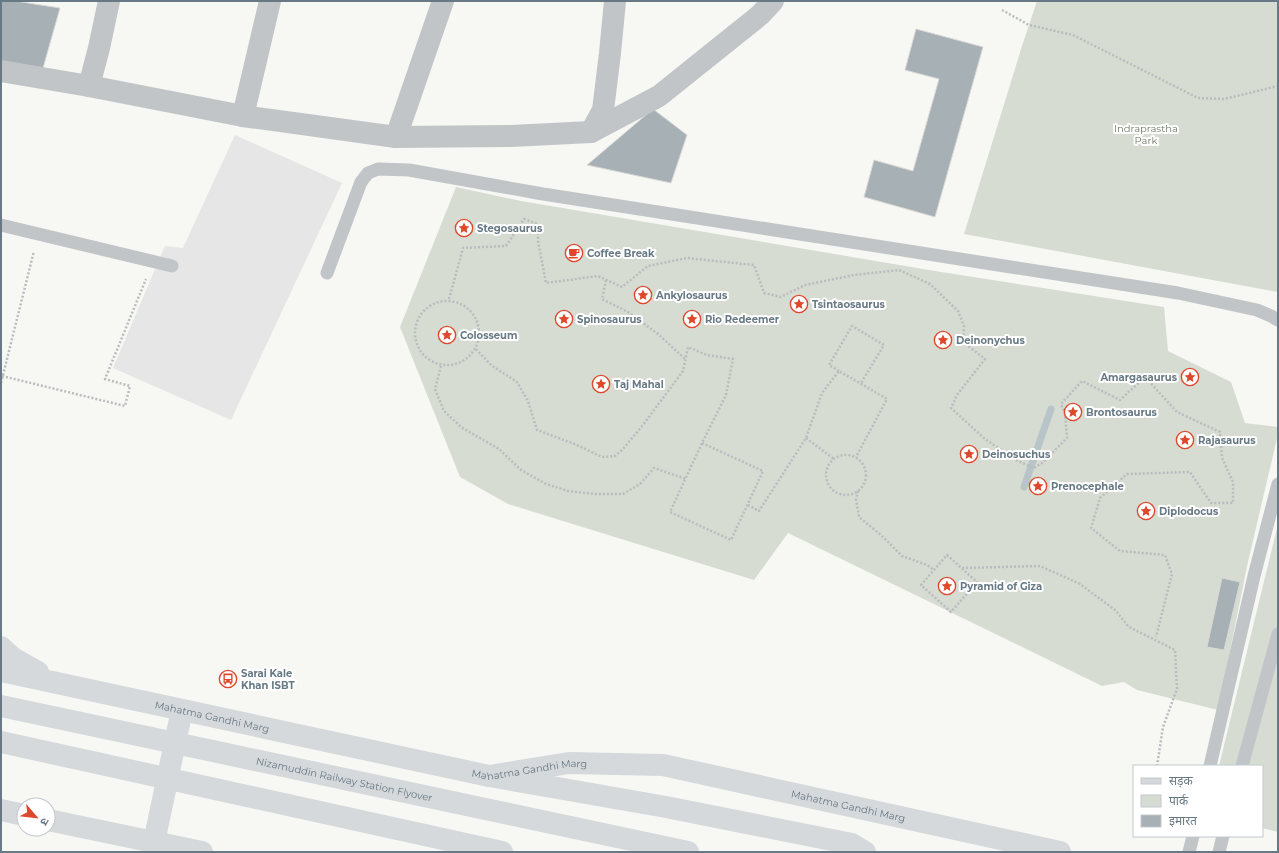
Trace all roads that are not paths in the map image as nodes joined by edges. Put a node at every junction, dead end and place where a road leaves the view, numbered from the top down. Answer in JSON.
{"nodes":[{"id":1,"x":109,"y":1,"type":"edge"},
{"id":2,"x":270,"y":1,"type":"edge"},
{"id":3,"x":443,"y":1,"type":"edge"},
{"id":4,"x":615,"y":1,"type":"edge"},
{"id":5,"x":773,"y":1,"type":"edge"},
{"id":6,"x":1,"y":71,"type":"edge"},
{"id":7,"x":89,"y":86,"type":"junction"},
{"id":8,"x":243,"y":116,"type":"junction"},
{"id":9,"x":591,"y":132,"type":"junction"},
{"id":10,"x":396,"y":137,"type":"junction"},
{"id":11,"x":1,"y":225,"type":"edge"},
{"id":12,"x":172,"y":266,"type":"dead end"},
{"id":13,"x":327,"y":273,"type":"dead end"},
{"id":14,"x":1278,"y":320,"type":"edge"},
{"id":15,"x":1278,"y":484,"type":"edge"},
{"id":16,"x":1278,"y":634,"type":"edge"},
{"id":17,"x":1,"y":647,"type":"edge"},
{"id":18,"x":1,"y":671,"type":"edge"},
{"id":19,"x":59,"y":683,"type":"junction"},
{"id":20,"x":1,"y":706,"type":"edge"},
{"id":21,"x":182,"y":710,"type":"junction"},
{"id":22,"x":1,"y":742,"type":"edge"},
{"id":23,"x":1210,"y":765,"type":"edge"},
{"id":24,"x":1242,"y":765,"type":"edge"},
{"id":25,"x":489,"y":776,"type":"junction"},
{"id":26,"x":1,"y":810,"type":"edge"},
{"id":27,"x":16,"y":813,"type":"edge"},
{"id":28,"x":56,"y":822,"type":"edge"},
{"id":29,"x":1193,"y":837,"type":"edge"},
{"id":30,"x":1223,"y":837,"type":"edge"},
{"id":31,"x":154,"y":842,"type":"junction"},
{"id":32,"x":202,"y":852,"type":"edge"},
{"id":33,"x":502,"y":852,"type":"edge"},
{"id":34,"x":688,"y":852,"type":"edge"},
{"id":35,"x":865,"y":852,"type":"edge"},
{"id":36,"x":1060,"y":852,"type":"edge"},
{"id":37,"x":1190,"y":852,"type":"edge"},
{"id":38,"x":1219,"y":852,"type":"edge"}],
"edges":[{"from":1,"to":7,"type":"street"},
{"from":2,"to":8,"type":"street"},
{"from":3,"to":10,"type":"street"},
{"from":4,"to":9,"type":"street"},
{"from":5,"to":9,"type":"street"},
{"from":6,"to":7,"type":"street"},
{"from":7,"to":8,"type":"street"},
{"from":8,"to":10,"type":"street"},
{"from":9,"to":10,"type":"street"},
{"from":11,"to":12,"type":"lane"},
{"from":13,"to":14,"type":"lane"},
{"from":15,"to":23,"type":"lane"},
{"from":16,"to":24,"type":"lane"},
{"from":17,"to":19,"type":"main road"},
{"from":18,"to":19,"type":"main road","name":"Mahatma Gandhi Marg"},
{"from":19,"to":21,"type":"main road","name":"Mahatma Gandhi Marg"},
{"from":20,"to":34,"type":"main road","name":"Nizamuddin Railway Station Flyover"},
{"from":21,"to":25,"type":"main road","name":"Mahatma Gandhi Marg"},
{"from":21,"to":31,"type":"main road"},
{"from":22,"to":33,"type":"main road"},
{"from":25,"to":35,"type":"main road"},
{"from":25,"to":36,"type":"main road","name":"Mahatma Gandhi Marg"},
{"from":26,"to":27,"type":"main road"},
{"from":28,"to":31,"type":"main road"},
{"from":29,"to":37,"type":"lane"},
{"from":30,"to":38,"type":"lane"},
{"from":31,"to":32,"type":"main road"}]}
